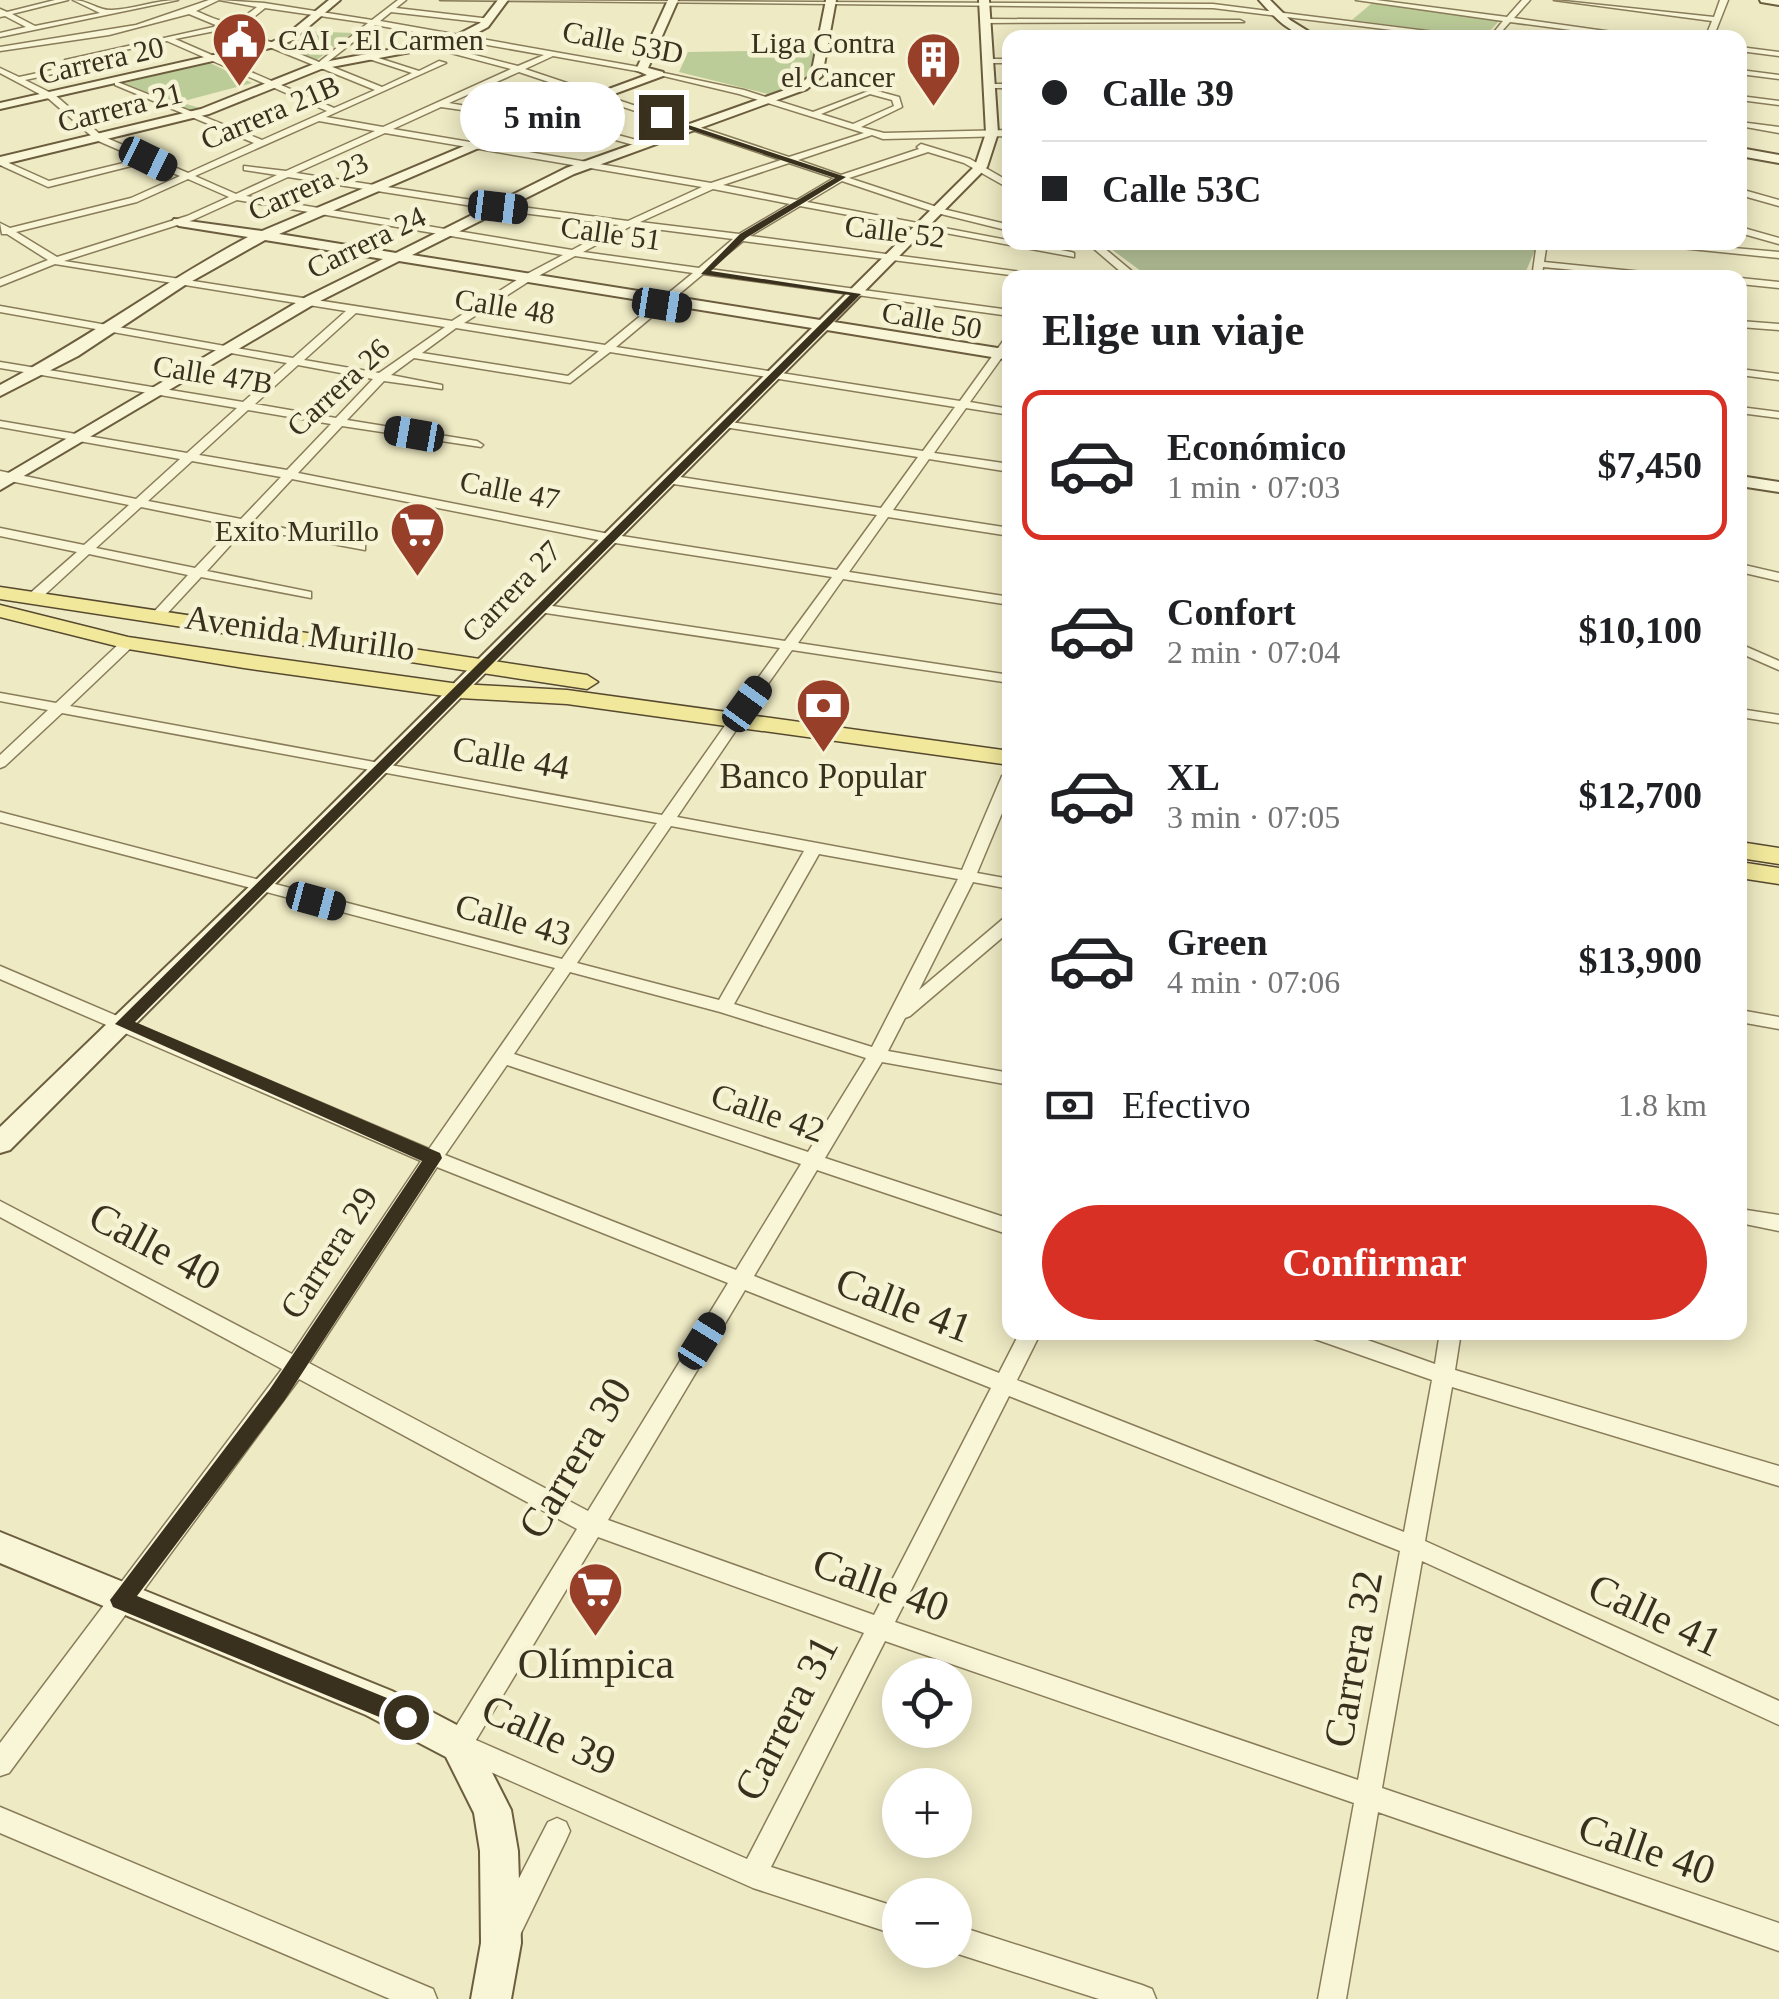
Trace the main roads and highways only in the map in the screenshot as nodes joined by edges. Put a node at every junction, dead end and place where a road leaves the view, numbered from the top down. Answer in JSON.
{"nodes":[{"id":1,"x":0,"y":594,"type":"edge"},
{"id":2,"x":4,"y":616,"type":"edge"},
{"id":3,"x":740,"y":713,"type":"junction"},
{"id":4,"x":1002,"y":741,"type":"edge"},
{"id":5,"x":1002,"y":757,"type":"edge"},
{"id":6,"x":1747,"y":851,"type":"edge"},
{"id":7,"x":1779,"y":856,"type":"edge"},
{"id":8,"x":1747,"y":871,"type":"edge"},
{"id":9,"x":1779,"y":876,"type":"edge"}],
"edges":[{"from":1,"to":3,"type":"main road","name":"Avenida Murillo"},
{"from":2,"to":3,"type":"main road","name":"Avenida Murillo"},
{"from":3,"to":4,"type":"main road","name":"Avenida Murillo"},
{"from":3,"to":5,"type":"main road","name":"Avenida Murillo"},
{"from":6,"to":7,"type":"main road"},
{"from":8,"to":9,"type":"main road"}]}
